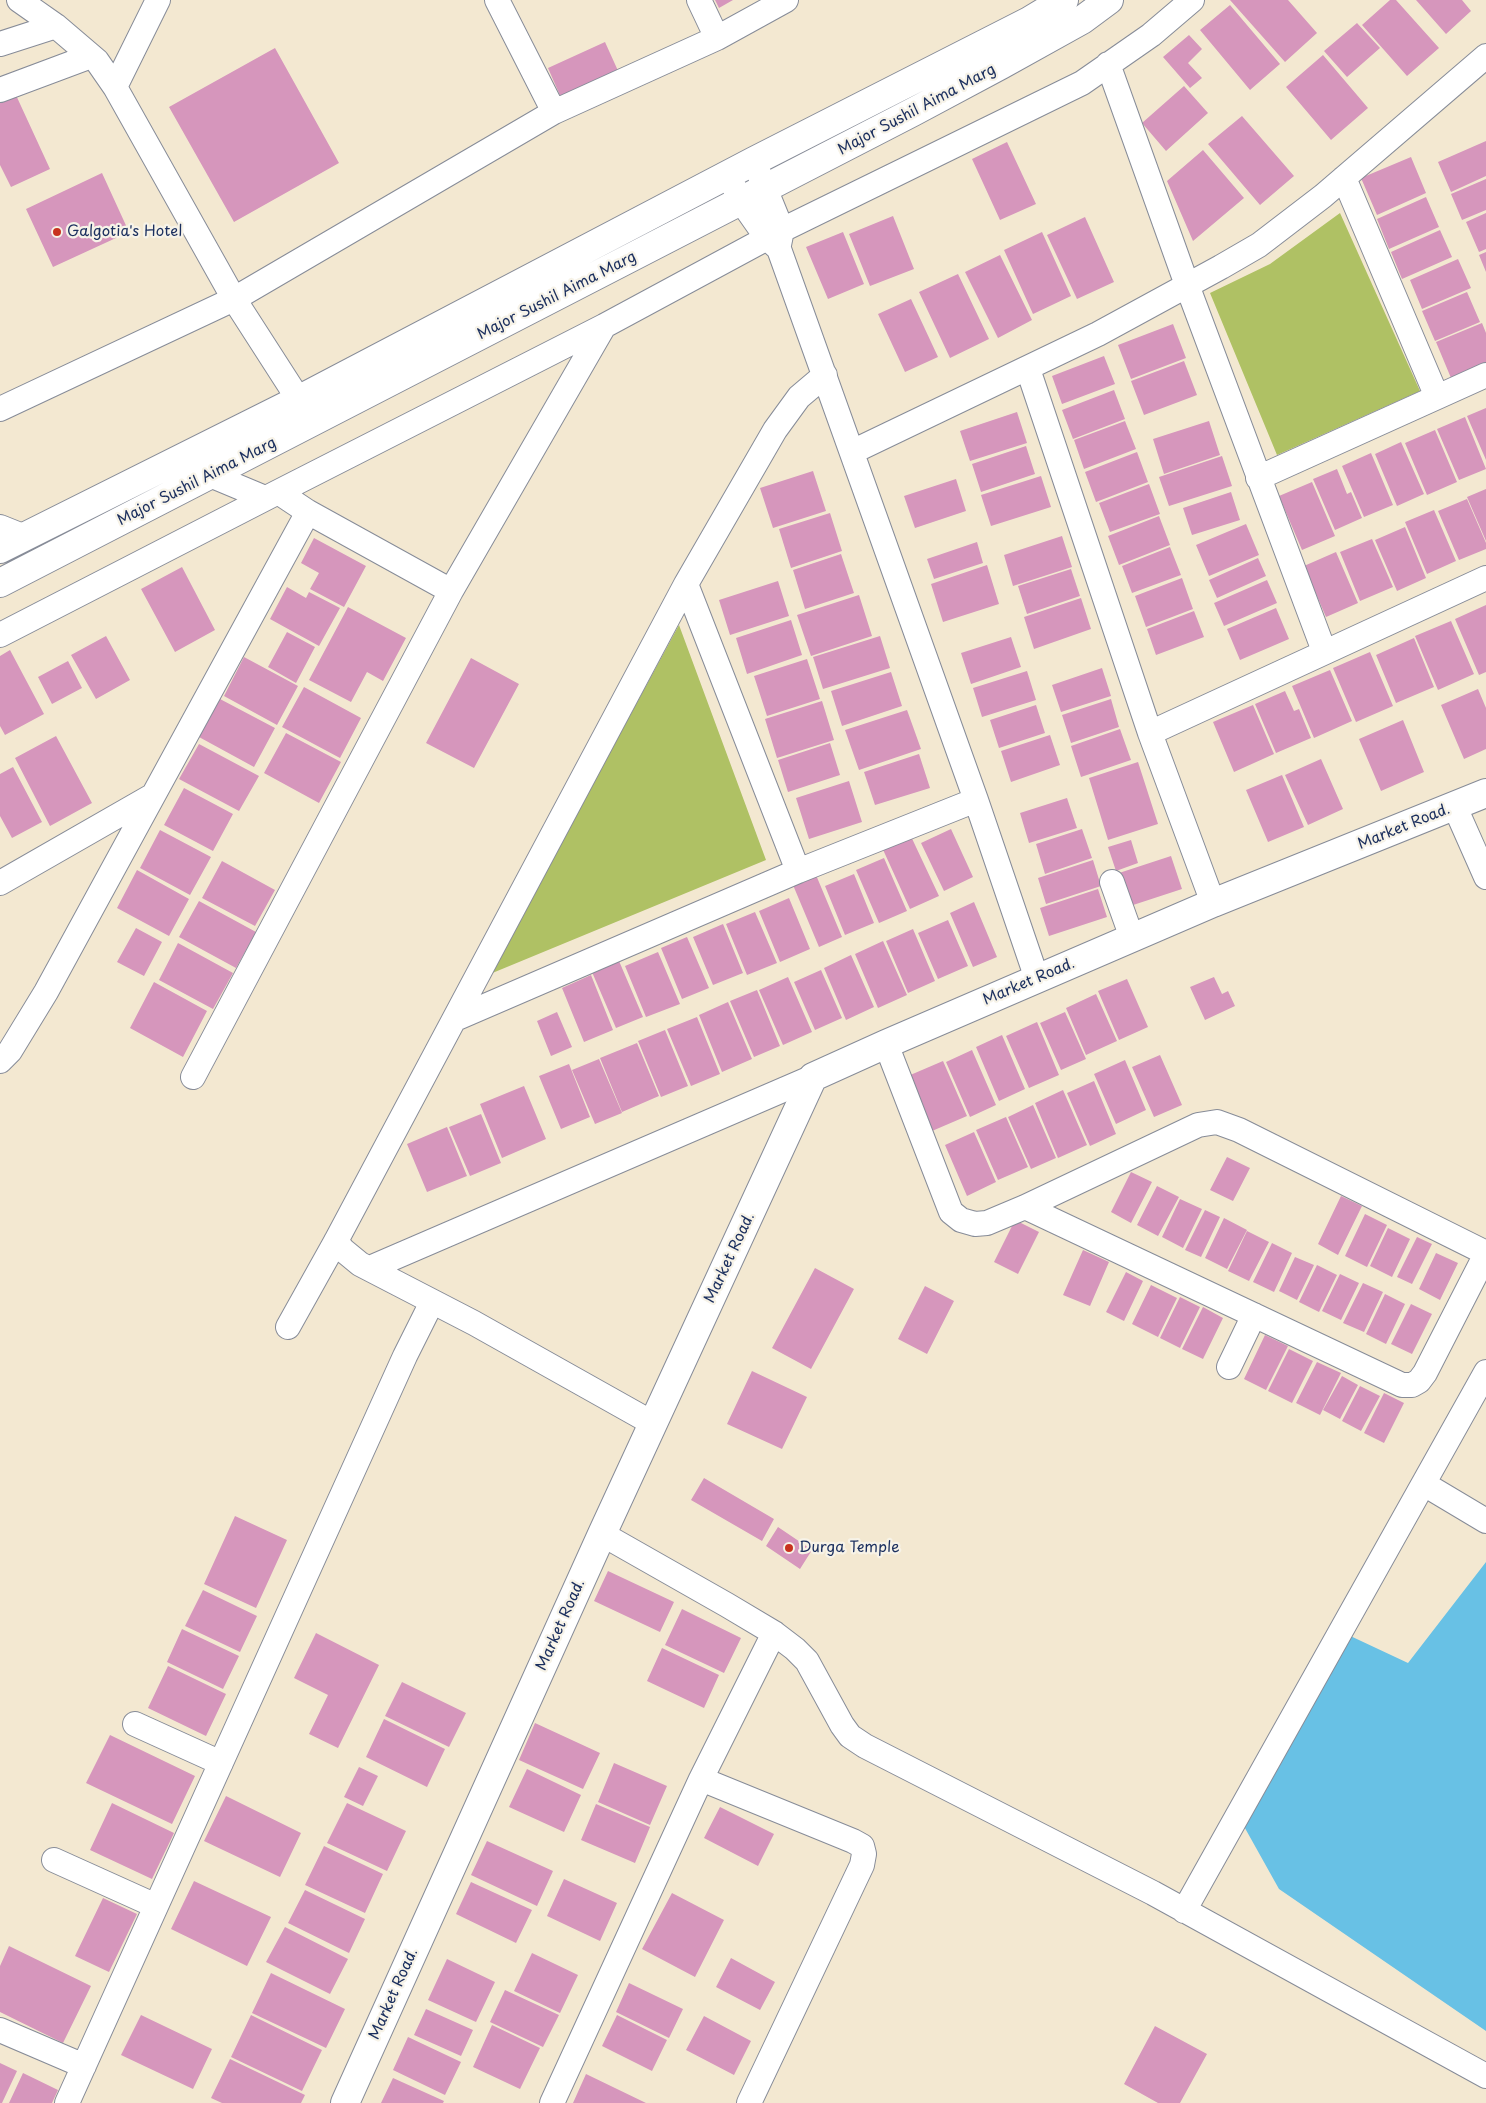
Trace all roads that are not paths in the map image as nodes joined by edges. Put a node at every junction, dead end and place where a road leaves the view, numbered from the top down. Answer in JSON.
{"nodes":[{"id":1,"x":19,"y":0,"type":"edge"},
{"id":2,"x":158,"y":0,"type":"edge"},
{"id":3,"x":497,"y":0,"type":"edge"},
{"id":4,"x":699,"y":0,"type":"edge"},
{"id":5,"x":786,"y":0,"type":"edge"},
{"id":6,"x":1064,"y":0,"type":"edge"},
{"id":7,"x":1109,"y":0,"type":"edge"},
{"id":8,"x":1192,"y":0,"type":"edge"},
{"id":9,"x":56,"y":26,"type":"junction"},
{"id":10,"x":717,"y":38,"type":"junction"},
{"id":11,"x":0,"y":44,"type":"edge"},
{"id":12,"x":91,"y":56,"type":"junction"},
{"id":13,"x":1484,"y":63,"type":"edge"},
{"id":14,"x":1108,"y":64,"type":"junction"},
{"id":15,"x":115,"y":87,"type":"junction"},
{"id":16,"x":0,"y":90,"type":"edge"},
{"id":17,"x":554,"y":112,"type":"junction"},
{"id":18,"x":754,"y":161,"type":"junction"},
{"id":19,"x":728,"y":175,"type":"junction"},
{"id":20,"x":1344,"y":178,"type":"junction"},
{"id":21,"x":765,"y":189,"type":"junction"},
{"id":22,"x":741,"y":201,"type":"junction"},
{"id":23,"x":776,"y":239,"type":"junction"},
{"id":24,"x":1187,"y":285,"type":"junction"},
{"id":25,"x":234,"y":299,"type":"junction"},
{"id":26,"x":604,"y":326,"type":"junction"},
{"id":27,"x":1028,"y":369,"type":"junction"},
{"id":28,"x":825,"y":375,"type":"junction"},
{"id":29,"x":1486,"y":375,"type":"edge"},
{"id":30,"x":1437,"y":397,"type":"junction"},
{"id":31,"x":0,"y":409,"type":"edge"},
{"id":32,"x":305,"y":411,"type":"junction"},
{"id":33,"x":852,"y":452,"type":"junction"},
{"id":34,"x":210,"y":475,"type":"junction"},
{"id":35,"x":1258,"y":478,"type":"junction"},
{"id":36,"x":272,"y":495,"type":"junction"},
{"id":37,"x":308,"y":512,"type":"junction"},
{"id":38,"x":12,"y":532,"type":"edge"},
{"id":39,"x":0,"y":549,"type":"edge"},
{"id":40,"x":1486,"y":578,"type":"edge"},
{"id":41,"x":0,"y":583,"type":"edge"},
{"id":42,"x":686,"y":584,"type":"junction"},
{"id":43,"x":451,"y":591,"type":"junction"},
{"id":44,"x":0,"y":635,"type":"edge"},
{"id":45,"x":1324,"y":651,"type":"junction"},
{"id":46,"x":1150,"y":733,"type":"junction"},
{"id":47,"x":1486,"y":793,"type":"edge"},
{"id":48,"x":152,"y":796,"type":"junction"},
{"id":49,"x":976,"y":800,"type":"junction"},
{"id":50,"x":1455,"y":807,"type":"junction"},
{"id":51,"x":798,"y":871,"type":"junction"},
{"id":52,"x":1486,"y":876,"type":"edge"},
{"id":53,"x":1112,"y":882,"type":"dead end"},
{"id":54,"x":0,"y":883,"type":"edge"},
{"id":55,"x":1213,"y":903,"type":"junction"},
{"id":56,"x":1132,"y":938,"type":"junction"},
{"id":57,"x":1037,"y":979,"type":"junction"},
{"id":58,"x":455,"y":1019,"type":"junction"},
{"id":59,"x":886,"y":1044,"type":"junction"},
{"id":60,"x":0,"y":1061,"type":"edge"},
{"id":61,"x":193,"y":1077,"type":"dead end"},
{"id":62,"x":813,"y":1077,"type":"junction"},
{"id":63,"x":1025,"y":1207,"type":"junction"},
{"id":64,"x":336,"y":1241,"type":"junction"},
{"id":65,"x":1486,"y":1253,"type":"edge"},
{"id":66,"x":370,"y":1268,"type":"junction"},
{"id":67,"x":432,"y":1302,"type":"junction"},
{"id":68,"x":1254,"y":1315,"type":"junction"},
{"id":69,"x":288,"y":1327,"type":"dead end"},
{"id":70,"x":1229,"y":1366,"type":"dead end"},
{"id":71,"x":1486,"y":1372,"type":"edge"},
{"id":72,"x":654,"y":1424,"type":"junction"},
{"id":73,"x":1424,"y":1484,"type":"junction"},
{"id":74,"x":1486,"y":1520,"type":"edge"},
{"id":75,"x":602,"y":1534,"type":"junction"},
{"id":76,"x":774,"y":1634,"type":"junction"},
{"id":77,"x":135,"y":1724,"type":"dead end"},
{"id":78,"x":221,"y":1763,"type":"junction"},
{"id":79,"x":701,"y":1779,"type":"junction"},
{"id":80,"x":54,"y":1860,"type":"dead end"},
{"id":81,"x":156,"y":1906,"type":"junction"},
{"id":82,"x":1184,"y":1912,"type":"junction"},
{"id":83,"x":0,"y":2030,"type":"edge"},
{"id":84,"x":84,"y":2066,"type":"junction"},
{"id":85,"x":1486,"y":2076,"type":"edge"},
{"id":86,"x":66,"y":2103,"type":"edge"},
{"id":87,"x":345,"y":2103,"type":"edge"},
{"id":88,"x":552,"y":2103,"type":"edge"},
{"id":89,"x":749,"y":2103,"type":"edge"}],
"edges":[{"from":1,"to":9,"type":"street"},
{"from":2,"to":15,"type":"street"},
{"from":3,"to":17,"type":"street"},
{"from":4,"to":10,"type":"street"},
{"from":5,"to":10,"type":"street"},
{"from":6,"to":18,"type":"street","name":"Major Sushil Aima Marg"},
{"from":7,"to":21,"type":"street","name":"Major Sushil Aima Marg"},
{"from":8,"to":14,"type":"street"},
{"from":9,"to":11,"type":"street"},
{"from":9,"to":12,"type":"street"},
{"from":10,"to":17,"type":"street"},
{"from":12,"to":15,"type":"street"},
{"from":12,"to":16,"type":"street"},
{"from":13,"to":20,"type":"street"},
{"from":14,"to":23,"type":"street"},
{"from":14,"to":24,"type":"street"},
{"from":15,"to":25,"type":"street"},
{"from":17,"to":25,"type":"street"},
{"from":18,"to":19,"type":"street","name":"Major Sushil Aima Marg"},
{"from":18,"to":21,"type":"street"},
{"from":19,"to":22,"type":"street"},
{"from":19,"to":32,"type":"street","name":"Major Sushil Aima Marg"},
{"from":20,"to":24,"type":"street"},
{"from":20,"to":30,"type":"street"},
{"from":21,"to":22,"type":"street","name":"Major Sushil Aima Marg"},
{"from":21,"to":23,"type":"street"},
{"from":22,"to":23,"type":"street"},
{"from":22,"to":32,"type":"street","name":"Major Sushil Aima Marg"},
{"from":23,"to":26,"type":"street"},
{"from":23,"to":28,"type":"street"},
{"from":24,"to":27,"type":"street"},
{"from":24,"to":35,"type":"street"},
{"from":25,"to":31,"type":"street"},
{"from":25,"to":32,"type":"street"},
{"from":26,"to":36,"type":"street"},
{"from":26,"to":43,"type":"street"},
{"from":27,"to":33,"type":"street"},
{"from":27,"to":46,"type":"street"},
{"from":28,"to":33,"type":"street"},
{"from":28,"to":42,"type":"street"},
{"from":29,"to":30,"type":"street"},
{"from":30,"to":35,"type":"street"},
{"from":32,"to":34,"type":"street","name":"Major Sushil Aima Marg"},
{"from":32,"to":38,"type":"street","name":"Major Sushil Aima Marg"},
{"from":33,"to":49,"type":"street"},
{"from":34,"to":36,"type":"street"},
{"from":34,"to":41,"type":"street","name":"Major Sushil Aima Marg"},
{"from":35,"to":45,"type":"street"},
{"from":36,"to":37,"type":"street"},
{"from":36,"to":44,"type":"street"},
{"from":37,"to":43,"type":"street"},
{"from":37,"to":48,"type":"street"},
{"from":38,"to":39,"type":"street","name":"Major Sushil Aima Marg"},
{"from":40,"to":45,"type":"street"},
{"from":42,"to":51,"type":"street"},
{"from":42,"to":58,"type":"street"},
{"from":43,"to":61,"type":"street"},
{"from":45,"to":46,"type":"street"},
{"from":46,"to":55,"type":"street"},
{"from":47,"to":50,"type":"street","name":"Market Road."},
{"from":48,"to":54,"type":"street"},
{"from":48,"to":60,"type":"street"},
{"from":49,"to":51,"type":"street"},
{"from":49,"to":57,"type":"street"},
{"from":50,"to":52,"type":"street"},
{"from":50,"to":55,"type":"street","name":"Market Road."},
{"from":51,"to":58,"type":"street"},
{"from":53,"to":56,"type":"street"},
{"from":55,"to":56,"type":"street","name":"Market Road."},
{"from":56,"to":57,"type":"street","name":"Market Road."},
{"from":57,"to":59,"type":"street","name":"Market Road."},
{"from":58,"to":64,"type":"street"},
{"from":59,"to":62,"type":"street","name":"Market Road."},
{"from":59,"to":63,"type":"street"},
{"from":62,"to":66,"type":"street"},
{"from":62,"to":72,"type":"street","name":"Market Road."},
{"from":63,"to":65,"type":"street"},
{"from":63,"to":68,"type":"street"},
{"from":64,"to":66,"type":"street"},
{"from":64,"to":69,"type":"street"},
{"from":65,"to":68,"type":"street"},
{"from":66,"to":67,"type":"street"},
{"from":67,"to":72,"type":"street"},
{"from":67,"to":78,"type":"street"},
{"from":68,"to":70,"type":"street"},
{"from":71,"to":73,"type":"street"},
{"from":72,"to":75,"type":"street","name":"Market Road."},
{"from":73,"to":74,"type":"street"},
{"from":73,"to":82,"type":"street"},
{"from":75,"to":76,"type":"street"},
{"from":75,"to":87,"type":"street","name":"Market Road."},
{"from":76,"to":79,"type":"street"},
{"from":76,"to":82,"type":"street"},
{"from":77,"to":78,"type":"street"},
{"from":78,"to":81,"type":"street"},
{"from":79,"to":88,"type":"street"},
{"from":79,"to":89,"type":"street"},
{"from":80,"to":81,"type":"street"},
{"from":81,"to":84,"type":"street"},
{"from":82,"to":85,"type":"street"},
{"from":83,"to":84,"type":"street"},
{"from":84,"to":86,"type":"street"}]}
